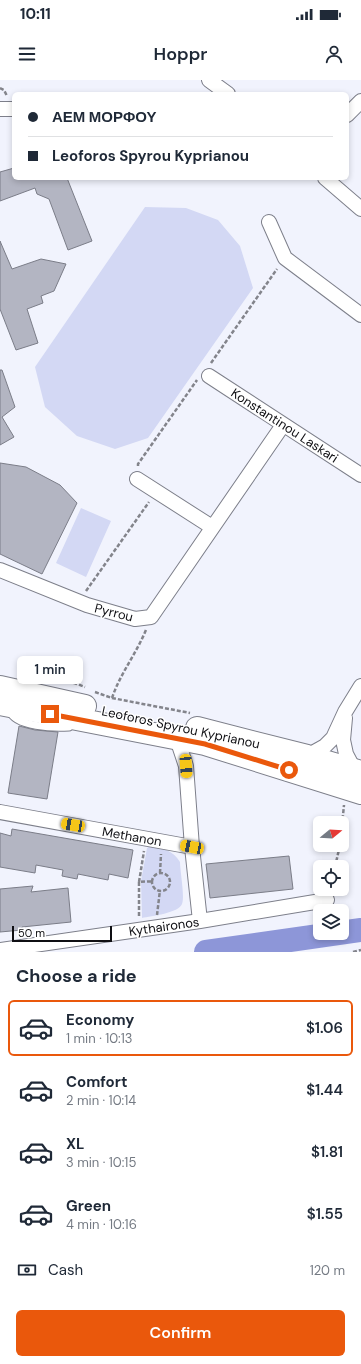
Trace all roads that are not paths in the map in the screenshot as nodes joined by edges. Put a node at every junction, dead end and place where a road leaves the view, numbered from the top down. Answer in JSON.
{"nodes":[{"id":1,"x":209,"y":80,"type":"edge"},
{"id":2,"x":222,"y":92,"type":"edge"},
{"id":3,"x":361,"y":101,"type":"edge"},
{"id":4,"x":0,"y":109,"type":"edge"},
{"id":5,"x":12,"y":109,"type":"edge"},
{"id":6,"x":349,"y":113,"type":"edge"},
{"id":7,"x":327,"y":180,"type":"edge"},
{"id":8,"x":361,"y":209,"type":"edge"},
{"id":9,"x":269,"y":222,"type":"dead end"},
{"id":10,"x":361,"y":315,"type":"edge"},
{"id":11,"x":209,"y":376,"type":"road end"},
{"id":12,"x":283,"y":425,"type":"junction"},
{"id":13,"x":361,"y":475,"type":"edge"},
{"id":14,"x":137,"y":479,"type":"road end"},
{"id":15,"x":212,"y":527,"type":"junction"},
{"id":16,"x":0,"y":570,"type":"edge"},
{"id":17,"x":361,"y":686,"type":"edge"},
{"id":18,"x":3,"y":699,"type":"edge"},
{"id":19,"x":345,"y":712,"type":"junction"},
{"id":20,"x":177,"y":739,"type":"junction"},
{"id":21,"x":205,"y":744,"type":"junction"},
{"id":22,"x":307,"y":756,"type":"junction"},
{"id":23,"x":186,"y":766,"type":"junction"},
{"id":24,"x":358,"y":771,"type":"edge"},
{"id":25,"x":361,"y":793,"type":"edge"},
{"id":26,"x":0,"y":812,"type":"edge"},
{"id":27,"x":192,"y":847,"type":"junction"},
{"id":28,"x":327,"y":900,"type":"dead end"},
{"id":29,"x":200,"y":921,"type":"junction"},
{"id":30,"x":0,"y":950,"type":"edge"}],
"edges":[{"from":1,"to":2,"type":"street"},
{"from":3,"to":6,"type":"street"},
{"from":4,"to":5,"type":"street"},
{"from":7,"to":8,"type":"street"},
{"from":9,"to":10,"type":"street"},
{"from":11,"to":12,"type":"street","name":"Konstantinou Laskari"},
{"from":12,"to":13,"type":"street","name":"Konstantinou Laskari"},
{"from":12,"to":15,"type":"street","name":"Pyrrou"},
{"from":14,"to":15,"type":"street"},
{"from":15,"to":16,"type":"street","name":"Pyrrou"},
{"from":17,"to":19,"type":"street"},
{"from":18,"to":20,"type":"main road","name":"Leoforos Spyrou Kyprianou"},
{"from":18,"to":22,"type":"main road","name":"Leoforos Spyrou Kyprianou"},
{"from":19,"to":22,"type":"street"},
{"from":19,"to":24,"type":"street"},
{"from":20,"to":21,"type":"main road","name":"Leoforos Spyrou Kyprianou"},
{"from":20,"to":23,"type":"street"},
{"from":21,"to":23,"type":"street"},
{"from":21,"to":25,"type":"main road","name":"Leoforos Spyrou Kyprianou"},
{"from":22,"to":24,"type":"main road","name":"Leoforos Spyrou Kyprianou"},
{"from":23,"to":27,"type":"street"},
{"from":26,"to":27,"type":"street","name":"Methanon"},
{"from":27,"to":29,"type":"street"},
{"from":28,"to":29,"type":"street","name":"Kythaironos"},
{"from":29,"to":30,"type":"street","name":"Kythaironos"}]}
